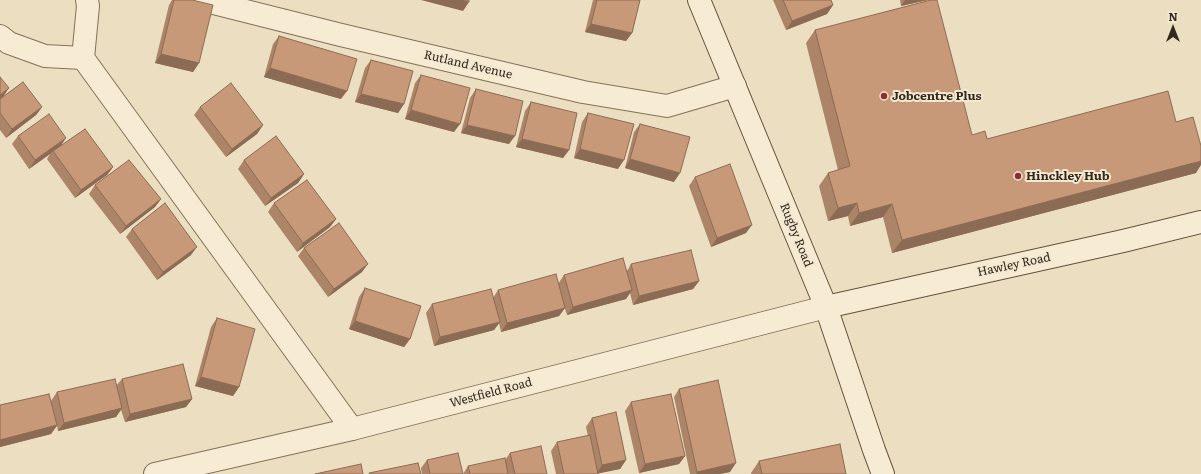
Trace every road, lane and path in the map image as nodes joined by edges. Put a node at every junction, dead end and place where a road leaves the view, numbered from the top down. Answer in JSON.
{"nodes":[{"id":1,"x":87,"y":0,"type":"edge"},
{"id":2,"x":202,"y":0,"type":"edge"},
{"id":3,"x":699,"y":0,"type":"edge"},
{"id":4,"x":0,"y":36,"type":"edge"},
{"id":5,"x":83,"y":58,"type":"junction"},
{"id":6,"x":735,"y":86,"type":"junction"},
{"id":7,"x":1201,"y":222,"type":"edge"},
{"id":8,"x":826,"y":307,"type":"junction"},
{"id":9,"x":352,"y":429,"type":"junction"},
{"id":10,"x":155,"y":474,"type":"edge"},
{"id":11,"x":884,"y":474,"type":"edge"}],
"edges":[{"from":1,"to":5,"type":"street"},
{"from":2,"to":6,"type":"street","name":"Rutland Avenue"},
{"from":3,"to":6,"type":"street","name":"Rugby Road"},
{"from":4,"to":5,"type":"street"},
{"from":5,"to":9,"type":"street"},
{"from":6,"to":8,"type":"street","name":"Rugby Road"},
{"from":7,"to":8,"type":"street","name":"Hawley Road"},
{"from":8,"to":9,"type":"street","name":"Westfield Road"},
{"from":8,"to":11,"type":"street","name":"Rugby Road"},
{"from":9,"to":10,"type":"street","name":"Westfield Road"}]}
